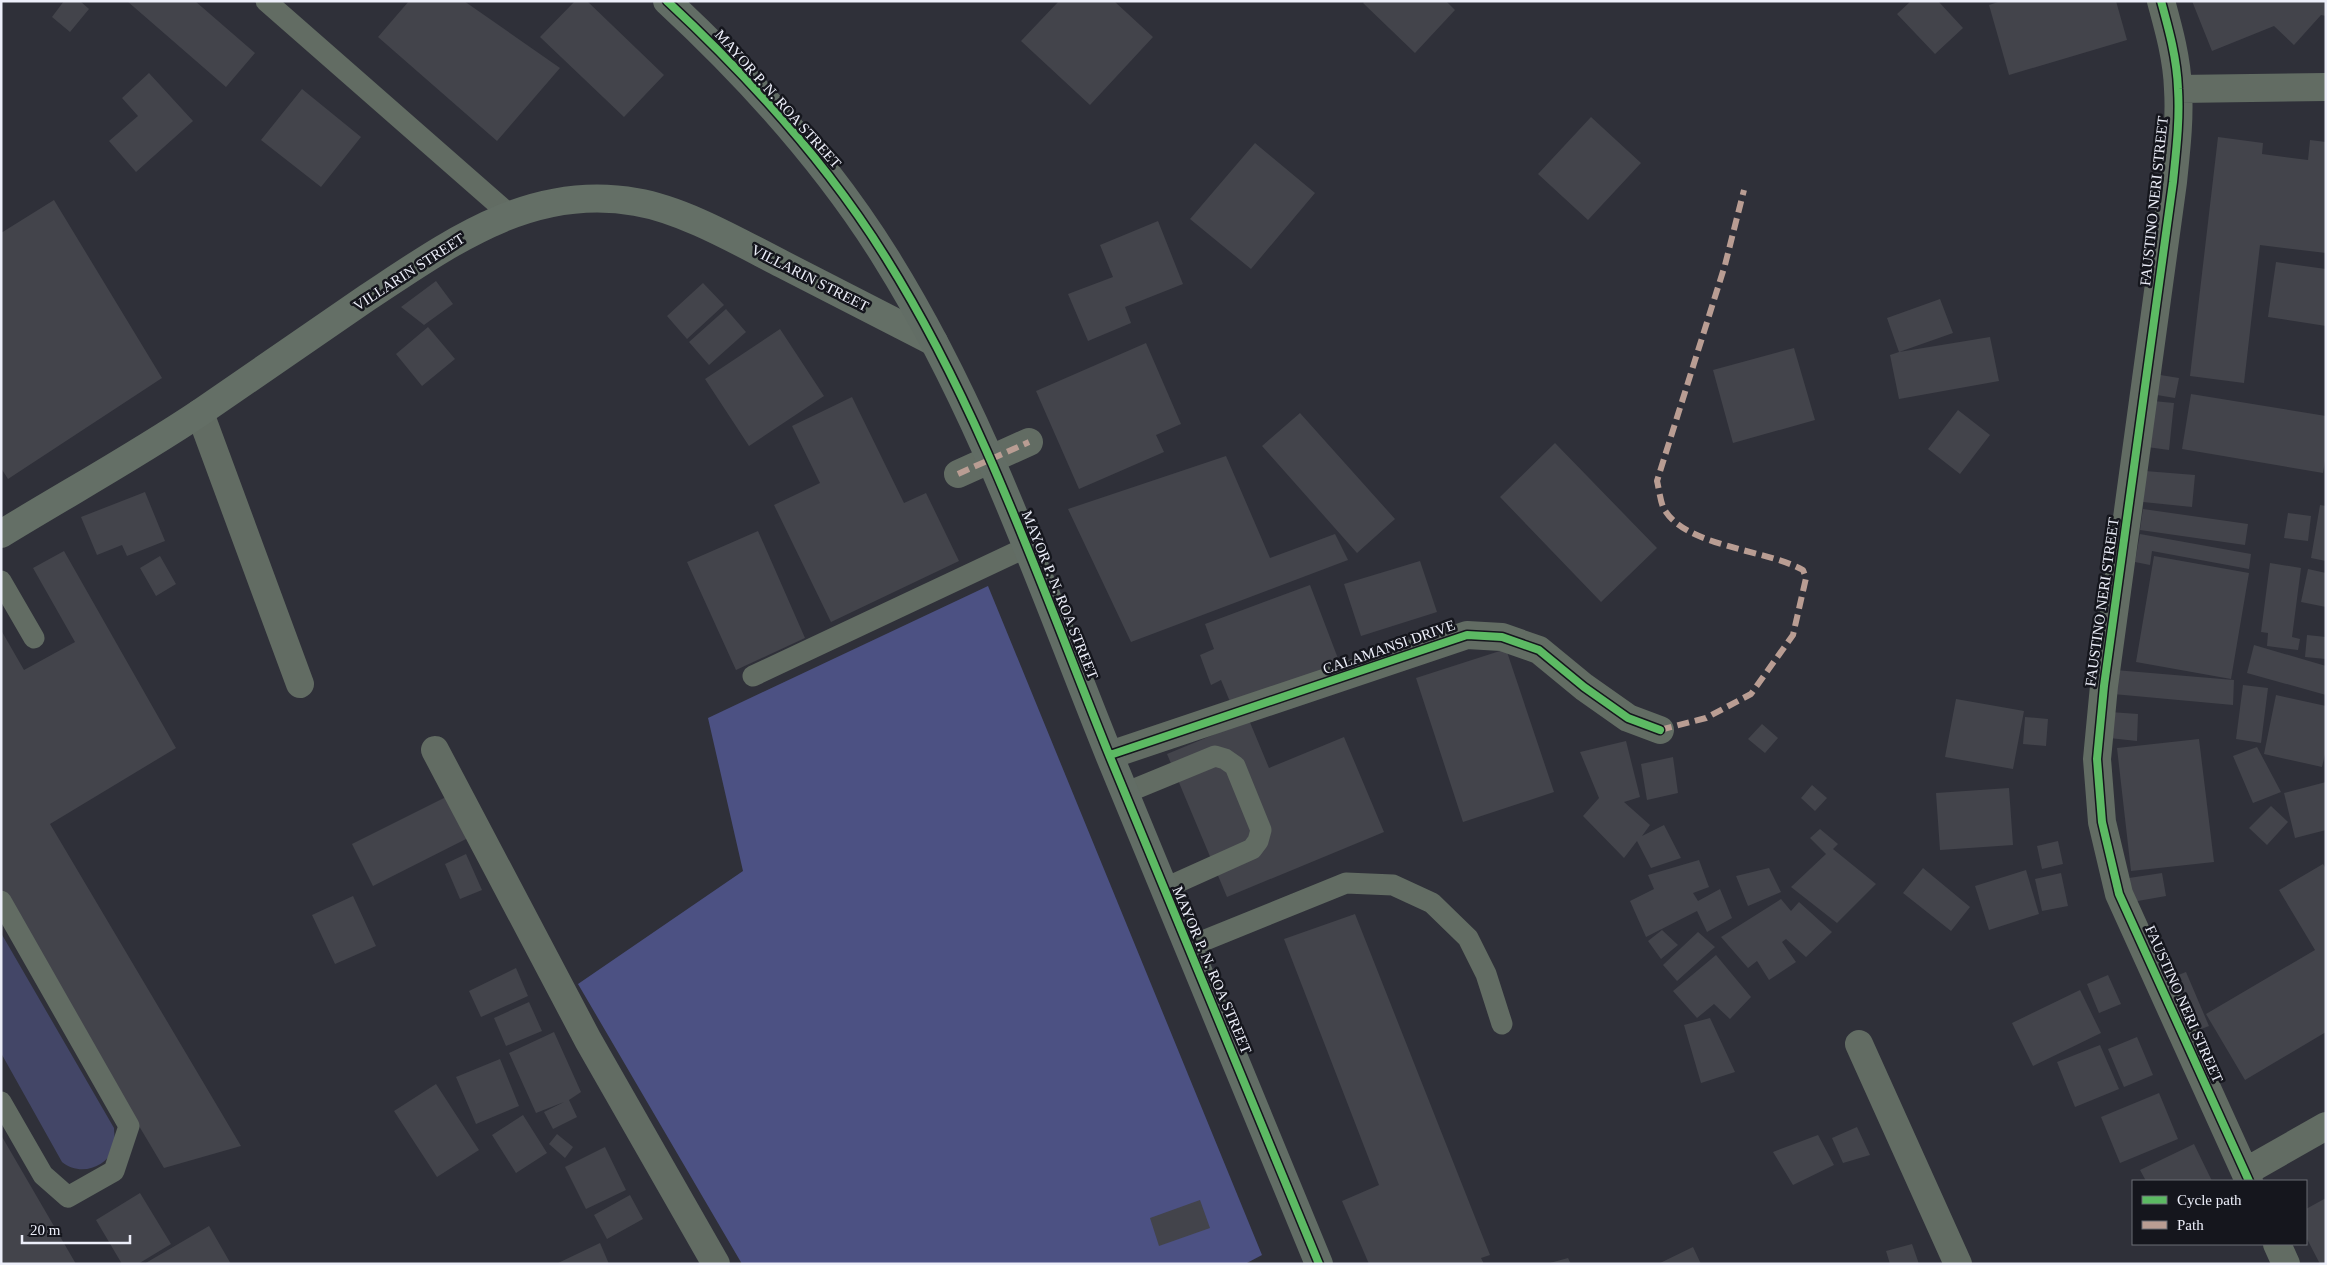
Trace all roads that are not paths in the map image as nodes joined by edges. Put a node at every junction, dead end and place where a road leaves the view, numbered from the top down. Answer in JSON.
{"nodes":[{"id":1,"x":266,"y":1,"type":"edge"},
{"id":2,"x":666,"y":1,"type":"edge"},
{"id":3,"x":2161,"y":1,"type":"edge"},
{"id":4,"x":2326,"y":87,"type":"edge"},
{"id":5,"x":2178,"y":89,"type":"junction"},
{"id":6,"x":509,"y":214,"type":"junction"},
{"id":7,"x":934,"y":342,"type":"junction"},
{"id":8,"x":200,"y":413,"type":"junction"},
{"id":9,"x":1028,"y":442,"type":"dead end"},
{"id":10,"x":989,"y":459,"type":"junction"},
{"id":11,"x":958,"y":474,"type":"dead end"},
{"id":12,"x":1,"y":534,"type":"edge"},
{"id":13,"x":1027,"y":547,"type":"junction"},
{"id":14,"x":1,"y":581,"type":"edge"},
{"id":15,"x":34,"y":638,"type":"dead end"},
{"id":16,"x":753,"y":676,"type":"dead end"},
{"id":17,"x":300,"y":684,"type":"dead end"},
{"id":18,"x":1660,"y":730,"type":"dead end"},
{"id":19,"x":435,"y":750,"type":"dead end"},
{"id":20,"x":1110,"y":756,"type":"junction"},
{"id":21,"x":1125,"y":793,"type":"junction"},
{"id":22,"x":1163,"y":889,"type":"junction"},
{"id":23,"x":1,"y":902,"type":"edge"},
{"id":24,"x":1188,"y":947,"type":"junction"},
{"id":25,"x":1502,"y":1024,"type":"dead end"},
{"id":26,"x":1859,"y":1044,"type":"dead end"},
{"id":27,"x":1,"y":1102,"type":"edge"},
{"id":28,"x":2326,"y":1126,"type":"edge"},
{"id":29,"x":2247,"y":1177,"type":"edge"},
{"id":30,"x":2277,"y":1245,"type":"edge"},
{"id":31,"x":716,"y":1264,"type":"edge"},
{"id":32,"x":1319,"y":1264,"type":"edge"},
{"id":33,"x":1958,"y":1264,"type":"edge"},
{"id":34,"x":2286,"y":1264,"type":"edge"}],
"edges":[{"from":1,"to":6,"type":"lane"},
{"from":2,"to":7,"type":"main road","name":"MAYOR P. N. ROA STREET"},
{"from":3,"to":5,"type":"street","name":"FAUSTINO NERI STREET"},
{"from":4,"to":5,"type":"street"},
{"from":5,"to":29,"type":"street","name":"FAUSTINO NERI STREET"},
{"from":6,"to":7,"type":"main road","name":"VILLARIN STREET"},
{"from":6,"to":8,"type":"main road","name":"VILLARIN STREET"},
{"from":7,"to":10,"type":"main road","name":"MAYOR P. N. ROA STREET"},
{"from":8,"to":12,"type":"main road","name":"VILLARIN STREET"},
{"from":8,"to":17,"type":"street"},
{"from":9,"to":10,"type":"street"},
{"from":10,"to":11,"type":"street"},
{"from":10,"to":13,"type":"main road","name":"MAYOR P. N. ROA STREET"},
{"from":13,"to":16,"type":"lane"},
{"from":13,"to":20,"type":"main road","name":"MAYOR P. N. ROA STREET"},
{"from":14,"to":15,"type":"lane"},
{"from":18,"to":20,"type":"street","name":"CALAMANSI DRIVE"},
{"from":19,"to":31,"type":"street"},
{"from":20,"to":21,"type":"main road","name":"MAYOR P. N. ROA STREET"},
{"from":21,"to":22,"type":"main road","name":"MAYOR P. N. ROA STREET"},
{"from":21,"to":22,"type":"lane"},
{"from":22,"to":24,"type":"main road","name":"MAYOR P. N. ROA STREET"},
{"from":23,"to":27,"type":"lane"},
{"from":24,"to":25,"type":"lane"},
{"from":24,"to":32,"type":"main road","name":"MAYOR P. N. ROA STREET"},
{"from":26,"to":33,"type":"street"},
{"from":28,"to":29,"type":"street"},
{"from":30,"to":34,"type":"street"}]}
